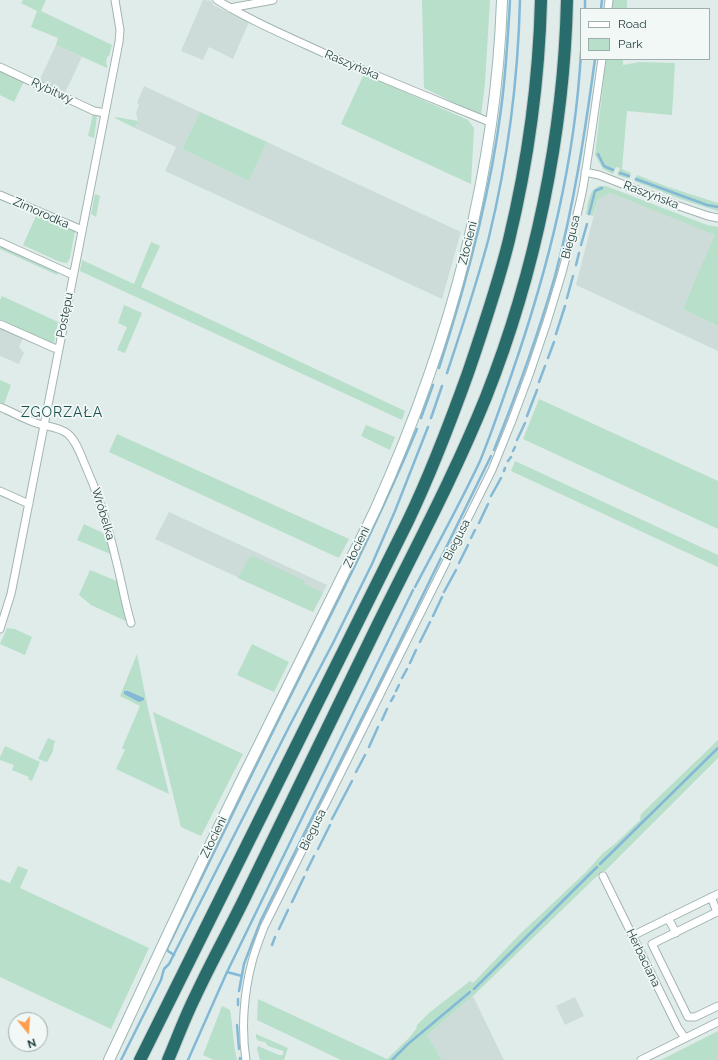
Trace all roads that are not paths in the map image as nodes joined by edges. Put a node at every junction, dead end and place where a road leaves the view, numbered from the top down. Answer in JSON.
{"nodes":[{"id":1,"x":115,"y":0,"type":"edge"},
{"id":2,"x":217,"y":0,"type":"edge"},
{"id":3,"x":273,"y":0,"type":"edge"},
{"id":4,"x":502,"y":0,"type":"edge"},
{"id":5,"x":541,"y":0,"type":"edge"},
{"id":6,"x":567,"y":0,"type":"edge"},
{"id":7,"x":230,"y":8,"type":"junction"},
{"id":8,"x":602,"y":60,"type":"edge"},
{"id":9,"x":0,"y":67,"type":"edge"},
{"id":10,"x":105,"y":112,"type":"junction"},
{"id":11,"x":492,"y":123,"type":"junction"},
{"id":12,"x":585,"y":172,"type":"junction"},
{"id":13,"x":0,"y":195,"type":"edge"},
{"id":14,"x":718,"y":218,"type":"edge"},
{"id":15,"x":82,"y":230,"type":"junction"},
{"id":16,"x":0,"y":242,"type":"edge"},
{"id":17,"x":73,"y":275,"type":"junction"},
{"id":18,"x":0,"y":324,"type":"edge"},
{"id":19,"x":59,"y":349,"type":"junction"},
{"id":20,"x":0,"y":407,"type":"edge"},
{"id":21,"x":44,"y":425,"type":"junction"},
{"id":22,"x":0,"y":492,"type":"edge"},
{"id":23,"x":28,"y":504,"type":"junction"},
{"id":24,"x":131,"y":623,"type":"dead end"},
{"id":25,"x":0,"y":629,"type":"edge"},
{"id":26,"x":603,"y":876,"type":"dead end"},
{"id":27,"x":718,"y":894,"type":"edge"},
{"id":28,"x":710,"y":897,"type":"junction"},
{"id":29,"x":668,"y":918,"type":"junction"},
{"id":30,"x":676,"y":932,"type":"junction"},
{"id":31,"x":632,"y":936,"type":"junction"},
{"id":32,"x":718,"y":1006,"type":"edge"},
{"id":33,"x":718,"y":1022,"type":"edge"},
{"id":34,"x":685,"y":1038,"type":"junction"},
{"id":35,"x":109,"y":1060,"type":"edge"},
{"id":36,"x":140,"y":1060,"type":"edge"},
{"id":37,"x":168,"y":1060,"type":"edge"},
{"id":38,"x":246,"y":1060,"type":"edge"},
{"id":39,"x":641,"y":1060,"type":"edge"}],
"edges":[{"from":1,"to":10,"type":"street","name":"Postępu"},
{"from":2,"to":7,"type":"street","name":"Raszyńska"},
{"from":3,"to":7,"type":"street"},
{"from":4,"to":11,"type":"street","name":"Złocieni"},
{"from":5,"to":36,"type":"highway"},
{"from":6,"to":37,"type":"highway"},
{"from":7,"to":11,"type":"street","name":"Raszyńska"},
{"from":8,"to":12,"type":"street","name":"Biegusa"},
{"from":9,"to":10,"type":"street","name":"Rybitwy"},
{"from":10,"to":15,"type":"street","name":"Postępu"},
{"from":11,"to":35,"type":"street","name":"Złocieni"},
{"from":12,"to":14,"type":"street","name":"Raszyńska"},
{"from":12,"to":38,"type":"street","name":"Biegusa"},
{"from":13,"to":15,"type":"street","name":"Zimorodka"},
{"from":15,"to":17,"type":"street","name":"Postępu"},
{"from":16,"to":17,"type":"street"},
{"from":17,"to":19,"type":"street","name":"Postępu"},
{"from":18,"to":19,"type":"street"},
{"from":19,"to":21,"type":"street","name":"Postępu"},
{"from":20,"to":21,"type":"street","name":"Wróbelka"},
{"from":21,"to":23,"type":"street","name":"Postępu"},
{"from":21,"to":24,"type":"street","name":"Wróbelka"},
{"from":22,"to":23,"type":"street"},
{"from":23,"to":25,"type":"street","name":"Postępu"},
{"from":26,"to":31,"type":"street","name":"Herbaciana"},
{"from":27,"to":28,"type":"street"},
{"from":28,"to":29,"type":"street"},
{"from":28,"to":30,"type":"street"},
{"from":29,"to":30,"type":"street"},
{"from":29,"to":31,"type":"street"},
{"from":30,"to":32,"type":"street"},
{"from":31,"to":34,"type":"street","name":"Herbaciana"},
{"from":33,"to":34,"type":"street"},
{"from":34,"to":39,"type":"street"}]}
